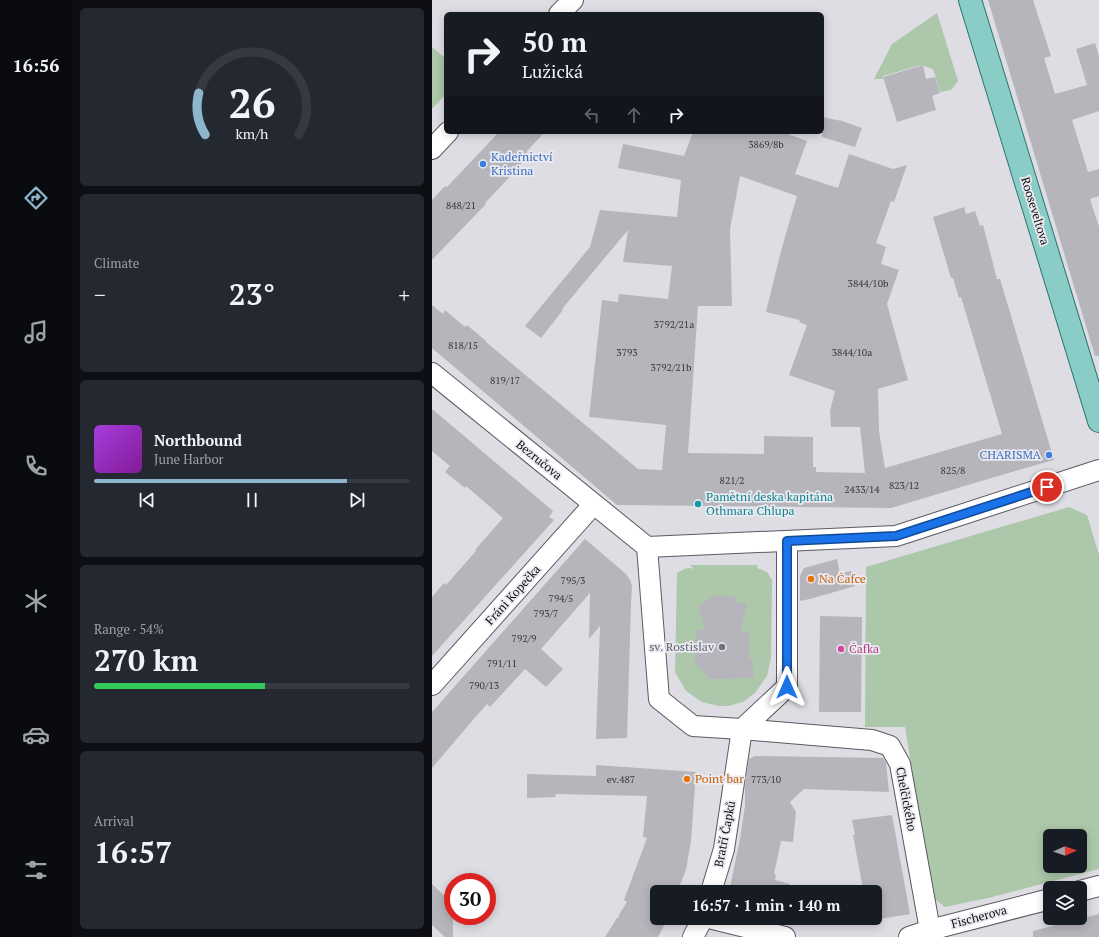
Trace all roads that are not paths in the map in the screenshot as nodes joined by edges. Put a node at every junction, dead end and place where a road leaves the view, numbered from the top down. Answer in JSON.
{"nodes":[{"id":1,"x":573,"y":0,"type":"edge"},
{"id":2,"x":970,"y":0,"type":"edge"},
{"id":3,"x":562,"y":12,"type":"edge"},
{"id":4,"x":446,"y":134,"type":"edge"},
{"id":5,"x":432,"y":149,"type":"edge"},
{"id":6,"x":432,"y":373,"type":"edge"},
{"id":7,"x":1099,"y":421,"type":"edge"},
{"id":8,"x":1099,"y":470,"type":"edge"},
{"id":9,"x":593,"y":505,"type":"junction"},
{"id":10,"x":787,"y":541,"type":"junction"},
{"id":11,"x":646,"y":547,"type":"junction"},
{"id":12,"x":432,"y":685,"type":"edge"},
{"id":13,"x":742,"y":729,"type":"junction"},
{"id":14,"x":713,"y":885,"type":"edge"},
{"id":15,"x":1099,"y":886,"type":"edge"},
{"id":16,"x":1087,"y":889,"type":"edge"},
{"id":17,"x":1043,"y":901,"type":"edge"},
{"id":18,"x":699,"y":925,"type":"edge"},
{"id":19,"x":737,"y":925,"type":"edge"},
{"id":20,"x":930,"y":930,"type":"junction"},
{"id":21,"x":961,"y":930,"type":"edge"},
{"id":22,"x":693,"y":937,"type":"edge"},
{"id":23,"x":785,"y":937,"type":"edge"},
{"id":24,"x":909,"y":937,"type":"edge"}],
"edges":[{"from":1,"to":3,"type":"street"},
{"from":2,"to":7,"type":"main road","name":"Rooseveltova"},
{"from":4,"to":5,"type":"street"},
{"from":6,"to":9,"type":"street","name":"Bezručova"},
{"from":8,"to":10,"type":"street"},
{"from":9,"to":11,"type":"street","name":"Bezručova"},
{"from":9,"to":12,"type":"street","name":"Fráni Kopečka"},
{"from":10,"to":11,"type":"street"},
{"from":10,"to":13,"type":"street"},
{"from":11,"to":13,"type":"street","name":"Chelčického"},
{"from":13,"to":14,"type":"street","name":"Bratří Čapků"},
{"from":13,"to":20,"type":"street","name":"Chelčického"},
{"from":15,"to":16,"type":"street"},
{"from":17,"to":21,"type":"street","name":"Fischerova"},
{"from":18,"to":22,"type":"street"},
{"from":19,"to":23,"type":"street"},
{"from":20,"to":21,"type":"street","name":"Fischerova"},
{"from":20,"to":24,"type":"street","name":"Fischerova"}]}
